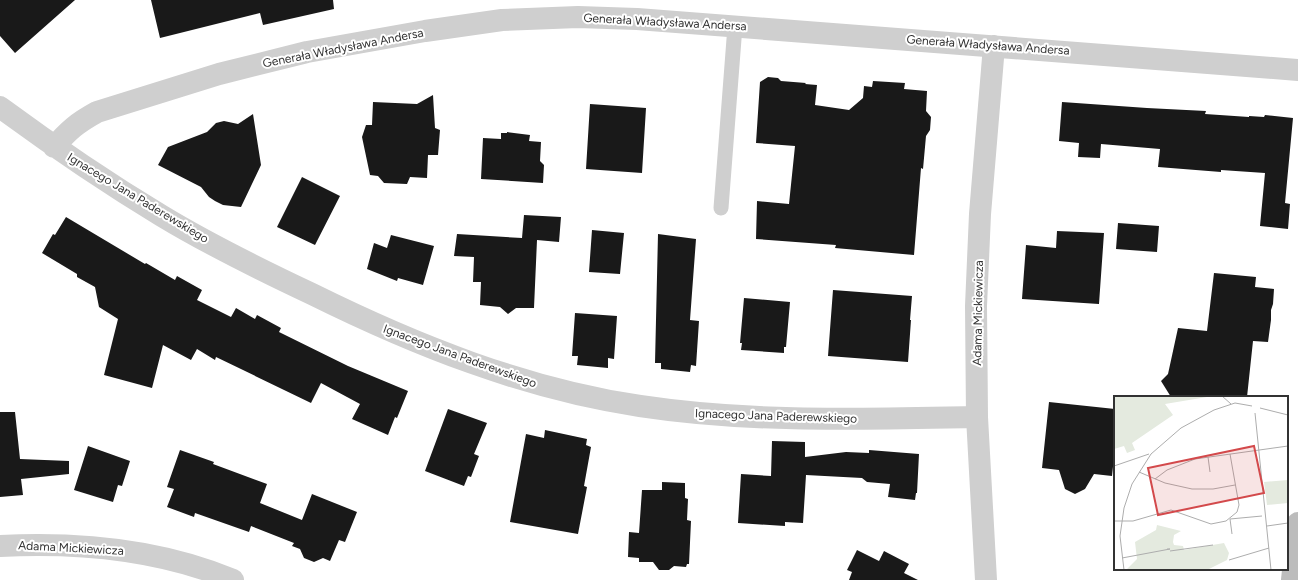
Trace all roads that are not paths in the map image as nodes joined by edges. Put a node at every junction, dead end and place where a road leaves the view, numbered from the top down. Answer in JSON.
{"nodes":[{"id":1,"x":735,"y":26,"type":"junction"},
{"id":2,"x":994,"y":46,"type":"junction"},
{"id":3,"x":1298,"y":70,"type":"edge"},
{"id":4,"x":0,"y":107,"type":"edge"},
{"id":5,"x":54,"y":147,"type":"junction"},
{"id":6,"x":722,"y":208,"type":"dead end"},
{"id":7,"x":977,"y":417,"type":"junction"},
{"id":8,"x":1298,"y":523,"type":"edge"},
{"id":9,"x":0,"y":546,"type":"edge"},
{"id":10,"x":233,"y":580,"type":"edge"},
{"id":11,"x":986,"y":580,"type":"edge"},
{"id":12,"x":1292,"y":580,"type":"edge"}],
"edges":[{"from":1,"to":2,"type":"street","name":"Generała Władysława Andersa"},
{"from":1,"to":5,"type":"street","name":"Generała Władysława Andersa"},
{"from":1,"to":6,"type":"lane"},
{"from":2,"to":3,"type":"street","name":"Generała Władysława Andersa"},
{"from":2,"to":7,"type":"street","name":"Adama Mickiewicza"},
{"from":4,"to":5,"type":"street","name":"Ignacego Jana Paderewskiego"},
{"from":5,"to":7,"type":"street","name":"Ignacego Jana Paderewskiego"},
{"from":7,"to":11,"type":"street","name":"Adama Mickiewicza"},
{"from":8,"to":12,"type":"street"},
{"from":9,"to":10,"type":"street","name":"Adama Mickiewicza"}]}
